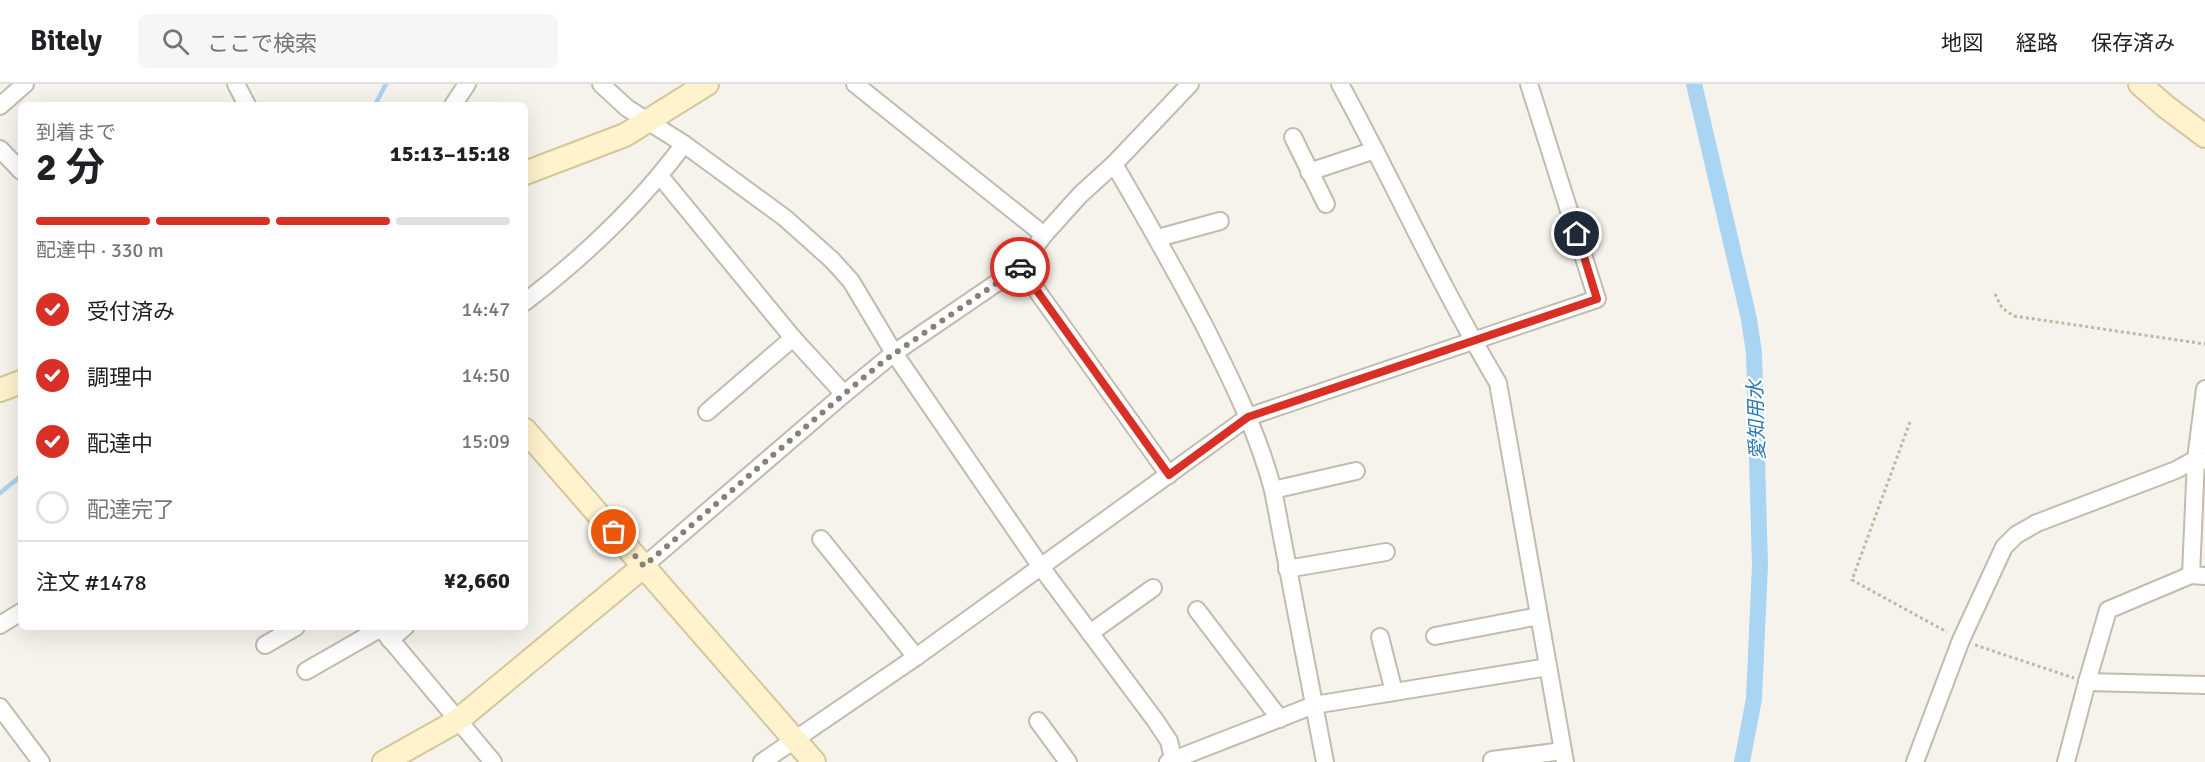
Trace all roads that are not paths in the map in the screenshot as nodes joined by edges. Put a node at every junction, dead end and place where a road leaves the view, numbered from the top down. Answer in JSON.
{"nodes":[{"id":1,"x":25,"y":84,"type":"edge"},
{"id":2,"x":236,"y":84,"type":"edge"},
{"id":3,"x":467,"y":84,"type":"edge"},
{"id":4,"x":601,"y":84,"type":"edge"},
{"id":5,"x":707,"y":84,"type":"edge"},
{"id":6,"x":855,"y":84,"type":"edge"},
{"id":7,"x":1190,"y":84,"type":"edge"},
{"id":8,"x":1340,"y":84,"type":"edge"},
{"id":9,"x":1529,"y":84,"type":"edge"},
{"id":10,"x":2140,"y":84,"type":"edge"},
{"id":11,"x":246,"y":102,"type":"edge"},
{"id":12,"x":455,"y":102,"type":"edge"},
{"id":13,"x":0,"y":106,"type":"edge"},
{"id":14,"x":649,"y":120,"type":"junction"},
{"id":15,"x":2205,"y":136,"type":"edge"},
{"id":16,"x":1293,"y":137,"type":"dead end"},
{"id":17,"x":684,"y":144,"type":"junction"},
{"id":18,"x":0,"y":148,"type":"edge"},
{"id":19,"x":1376,"y":150,"type":"junction"},
{"id":20,"x":1114,"y":165,"type":"junction"},
{"id":21,"x":18,"y":168,"type":"edge"},
{"id":22,"x":1310,"y":171,"type":"junction"},
{"id":23,"x":528,"y":172,"type":"edge"},
{"id":24,"x":660,"y":176,"type":"junction"},
{"id":25,"x":1326,"y":204,"type":"dead end"},
{"id":26,"x":1220,"y":221,"type":"dead end"},
{"id":27,"x":1044,"y":235,"type":"junction"},
{"id":28,"x":1158,"y":238,"type":"junction"},
{"id":29,"x":1020,"y":267,"type":"junction"},
{"id":30,"x":528,"y":300,"type":"edge"},
{"id":31,"x":793,"y":338,"type":"junction"},
{"id":32,"x":1473,"y":342,"type":"junction"},
{"id":33,"x":894,"y":353,"type":"junction"},
{"id":34,"x":18,"y":383,"type":"edge"},
{"id":35,"x":2205,"y":389,"type":"edge"},
{"id":36,"x":0,"y":390,"type":"edge"},
{"id":37,"x":844,"y":394,"type":"junction"},
{"id":38,"x":707,"y":412,"type":"dead end"},
{"id":39,"x":1248,"y":417,"type":"junction"},
{"id":40,"x":528,"y":433,"type":"edge"},
{"id":41,"x":2200,"y":460,"type":"edge"},
{"id":42,"x":1356,"y":471,"type":"dead end"},
{"id":43,"x":1169,"y":475,"type":"junction"},
{"id":44,"x":1273,"y":490,"type":"junction"},
{"id":45,"x":821,"y":539,"type":"dead end"},
{"id":46,"x":1386,"y":552,"type":"dead end"},
{"id":47,"x":644,"y":566,"type":"junction"},
{"id":48,"x":1041,"y":567,"type":"junction"},
{"id":49,"x":1287,"y":569,"type":"junction"},
{"id":50,"x":2198,"y":576,"type":"edge"},
{"id":51,"x":1153,"y":588,"type":"dead end"},
{"id":52,"x":1197,"y":610,"type":"dead end"},
{"id":53,"x":18,"y":614,"type":"edge"},
{"id":54,"x":1539,"y":616,"type":"junction"},
{"id":55,"x":0,"y":625,"type":"edge"},
{"id":56,"x":291,"y":630,"type":"edge"},
{"id":57,"x":384,"y":631,"type":"edge"},
{"id":58,"x":1090,"y":633,"type":"junction"},
{"id":59,"x":1435,"y":636,"type":"dead end"},
{"id":60,"x":1380,"y":637,"type":"dead end"},
{"id":61,"x":266,"y":645,"type":"dead end"},
{"id":62,"x":916,"y":657,"type":"junction"},
{"id":63,"x":1548,"y":667,"type":"junction"},
{"id":64,"x":306,"y":671,"type":"dead end"},
{"id":65,"x":2087,"y":682,"type":"junction"},
{"id":66,"x":2205,"y":685,"type":"edge"},
{"id":67,"x":1394,"y":692,"type":"junction"},
{"id":68,"x":1314,"y":705,"type":"junction"},
{"id":69,"x":0,"y":707,"type":"edge"},
{"id":70,"x":1280,"y":719,"type":"junction"},
{"id":71,"x":457,"y":721,"type":"junction"},
{"id":72,"x":1038,"y":721,"type":"dead end"},
{"id":73,"x":795,"y":741,"type":"junction"},
{"id":74,"x":1564,"y":756,"type":"edge"},
{"id":75,"x":1492,"y":760,"type":"dead end"},
{"id":76,"x":1172,"y":761,"type":"edge"},
{"id":77,"x":40,"y":762,"type":"edge"},
{"id":78,"x":384,"y":762,"type":"edge"},
{"id":79,"x":493,"y":762,"type":"edge"},
{"id":80,"x":762,"y":762,"type":"edge"},
{"id":81,"x":814,"y":762,"type":"edge"},
{"id":82,"x":1068,"y":762,"type":"edge"},
{"id":83,"x":1325,"y":762,"type":"edge"},
{"id":84,"x":1915,"y":762,"type":"edge"},
{"id":85,"x":2067,"y":762,"type":"edge"}],
"edges":[{"from":1,"to":13,"type":"street"},
{"from":2,"to":11,"type":"street"},
{"from":3,"to":12,"type":"street"},
{"from":4,"to":14,"type":"street"},
{"from":5,"to":14,"type":"street"},
{"from":6,"to":27,"type":"street"},
{"from":7,"to":20,"type":"street"},
{"from":8,"to":19,"type":"street"},
{"from":9,"to":32,"type":"street"},
{"from":10,"to":15,"type":"street"},
{"from":14,"to":17,"type":"street"},
{"from":14,"to":23,"type":"street"},
{"from":16,"to":22,"type":"street"},
{"from":17,"to":24,"type":"street"},
{"from":17,"to":33,"type":"street"},
{"from":18,"to":21,"type":"street"},
{"from":19,"to":22,"type":"street"},
{"from":19,"to":32,"type":"street"},
{"from":20,"to":27,"type":"street"},
{"from":20,"to":28,"type":"street"},
{"from":22,"to":25,"type":"street"},
{"from":24,"to":30,"type":"street"},
{"from":24,"to":31,"type":"street"},
{"from":26,"to":28,"type":"street"},
{"from":27,"to":29,"type":"street"},
{"from":28,"to":39,"type":"street"},
{"from":29,"to":33,"type":"street"},
{"from":29,"to":43,"type":"street"},
{"from":31,"to":37,"type":"street"},
{"from":31,"to":38,"type":"street"},
{"from":32,"to":39,"type":"street"},
{"from":32,"to":54,"type":"street"},
{"from":33,"to":37,"type":"street"},
{"from":33,"to":48,"type":"street"},
{"from":34,"to":36,"type":"street"},
{"from":35,"to":41,"type":"street"},
{"from":37,"to":47,"type":"street"},
{"from":39,"to":43,"type":"street"},
{"from":39,"to":44,"type":"street"},
{"from":40,"to":47,"type":"street"},
{"from":41,"to":50,"type":"street"},
{"from":41,"to":84,"type":"street"},
{"from":42,"to":44,"type":"street"},
{"from":43,"to":48,"type":"street"},
{"from":44,"to":49,"type":"street"},
{"from":45,"to":62,"type":"street"},
{"from":46,"to":49,"type":"street"},
{"from":47,"to":71,"type":"street"},
{"from":47,"to":73,"type":"street"},
{"from":48,"to":58,"type":"street"},
{"from":48,"to":62,"type":"street"},
{"from":49,"to":68,"type":"street"},
{"from":50,"to":65,"type":"street"},
{"from":51,"to":58,"type":"street"},
{"from":52,"to":70,"type":"street"},
{"from":53,"to":55,"type":"street"},
{"from":54,"to":59,"type":"street"},
{"from":54,"to":63,"type":"street"},
{"from":56,"to":61,"type":"street"},
{"from":57,"to":64,"type":"street"},
{"from":57,"to":71,"type":"street"},
{"from":58,"to":76,"type":"street"},
{"from":60,"to":67,"type":"street"},
{"from":62,"to":73,"type":"street"},
{"from":63,"to":67,"type":"street"},
{"from":63,"to":74,"type":"street"},
{"from":65,"to":66,"type":"street"},
{"from":65,"to":85,"type":"street"},
{"from":67,"to":68,"type":"street"},
{"from":68,"to":70,"type":"street"},
{"from":68,"to":83,"type":"street"},
{"from":69,"to":77,"type":"street"},
{"from":70,"to":76,"type":"street"},
{"from":71,"to":78,"type":"street"},
{"from":71,"to":79,"type":"street"},
{"from":72,"to":82,"type":"street"},
{"from":73,"to":80,"type":"street"},
{"from":73,"to":81,"type":"street"},
{"from":74,"to":75,"type":"street"}]}
